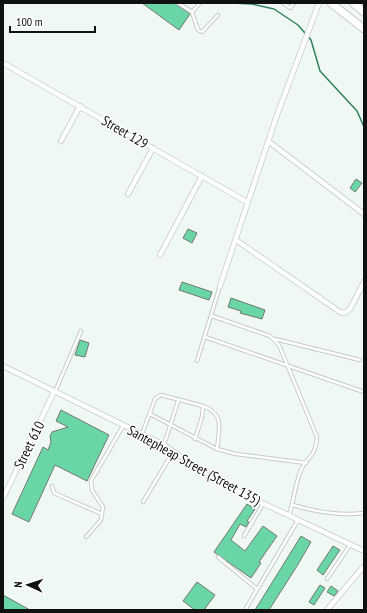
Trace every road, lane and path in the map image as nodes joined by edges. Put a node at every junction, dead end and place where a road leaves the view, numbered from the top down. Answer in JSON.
{"nodes":[{"id":1,"x":178,"y":3,"type":"edge"},
{"id":2,"x":283,"y":3,"type":"edge"},
{"id":3,"x":294,"y":3,"type":"edge"},
{"id":4,"x":319,"y":3,"type":"edge"},
{"id":5,"x":332,"y":3,"type":"edge"},
{"id":6,"x":353,"y":3,"type":"edge"},
{"id":7,"x":199,"y":4,"type":"edge"},
{"id":8,"x":192,"y":12,"type":"junction"},
{"id":9,"x":364,"y":12,"type":"edge"},
{"id":10,"x":218,"y":15,"type":"dead end"},
{"id":11,"x":364,"y":29,"type":"edge"},
{"id":12,"x":3,"y":63,"type":"edge"},
{"id":13,"x":80,"y":106,"type":"junction"},
{"id":14,"x":268,"y":141,"type":"junction"},
{"id":15,"x":61,"y":142,"type":"dead end"},
{"id":16,"x":153,"y":148,"type":"junction"},
{"id":17,"x":202,"y":176,"type":"junction"},
{"id":18,"x":128,"y":194,"type":"dead end"},
{"id":19,"x":247,"y":202,"type":"junction"},
{"id":20,"x":364,"y":214,"type":"edge"},
{"id":21,"x":236,"y":240,"type":"junction"},
{"id":22,"x":160,"y":255,"type":"dead end"},
{"id":23,"x":364,"y":282,"type":"edge"},
{"id":24,"x":220,"y":286,"type":"joint"},
{"id":25,"x":212,"y":316,"type":"junction"},
{"id":26,"x":82,"y":331,"type":"dead end"},
{"id":27,"x":205,"y":337,"type":"junction"},
{"id":28,"x":275,"y":339,"type":"junction"},
{"id":29,"x":360,"y":360,"type":"dead end"},
{"id":30,"x":197,"y":361,"type":"dead end"},
{"id":31,"x":287,"y":364,"type":"junction"},
{"id":32,"x":3,"y":366,"type":"edge"},
{"id":33,"x":54,"y":392,"type":"junction"},
{"id":34,"x":364,"y":392,"type":"edge"},
{"id":35,"x":178,"y":401,"type":"junction"},
{"id":36,"x":203,"y":406,"type":"junction"},
{"id":37,"x":150,"y":414,"type":"junction"},
{"id":38,"x":123,"y":426,"type":"junction"},
{"id":39,"x":171,"y":426,"type":"junction"},
{"id":40,"x":142,"y":435,"type":"junction"},
{"id":41,"x":195,"y":439,"type":"junction"},
{"id":42,"x":164,"y":446,"type":"junction"},
{"id":43,"x":217,"y":449,"type":"junction"},
{"id":44,"x":174,"y":452,"type":"junction"},
{"id":45,"x":306,"y":463,"type":"junction"},
{"id":46,"x":52,"y":486,"type":"dead end"},
{"id":47,"x":3,"y":498,"type":"edge"},
{"id":48,"x":143,"y":502,"type":"dead end"},
{"id":49,"x":263,"y":504,"type":"junction"},
{"id":50,"x":293,"y":504,"type":"junction"},
{"id":51,"x":364,"y":513,"type":"edge"},
{"id":52,"x":102,"y":514,"type":"junction"},
{"id":53,"x":289,"y":516,"type":"junction"},
{"id":54,"x":298,"y":520,"type":"junction"},
{"id":55,"x":244,"y":536,"type":"dead end"},
{"id":56,"x":86,"y":537,"type":"dead end"},
{"id":57,"x":351,"y":545,"type":"junction"},
{"id":58,"x":364,"y":551,"type":"edge"},
{"id":59,"x":218,"y":557,"type":"dead end"},
{"id":60,"x":364,"y":566,"type":"edge"},
{"id":61,"x":327,"y":579,"type":"dead end"},
{"id":62,"x":257,"y":589,"type":"junction"},
{"id":63,"x":245,"y":610,"type":"edge"},
{"id":64,"x":327,"y":610,"type":"edge"}],
"edges":[{"from":1,"to":8,"type":"lane"},
{"from":2,"to":3,"type":"lane"},
{"from":4,"to":14,"type":"street"},
{"from":5,"to":11,"type":"main road"},
{"from":6,"to":9,"type":"main road"},
{"from":7,"to":8,"type":"lane"},
{"from":8,"to":10,"type":"lane"},
{"from":12,"to":13,"type":"street","name":"Street 129"},
{"from":13,"to":15,"type":"street"},
{"from":13,"to":16,"type":"street","name":"Street 129"},
{"from":14,"to":19,"type":"street"},
{"from":14,"to":20,"type":"street"},
{"from":16,"to":17,"type":"street","name":"Street 129"},
{"from":16,"to":18,"type":"street"},
{"from":17,"to":19,"type":"street","name":"Street 129"},
{"from":17,"to":22,"type":"street"},
{"from":19,"to":21,"type":"street"},
{"from":21,"to":23,"type":"street"},
{"from":21,"to":24,"type":"street"},
{"from":24,"to":25,"type":"lane"},
{"from":25,"to":27,"type":"lane"},
{"from":25,"to":28,"type":"lane"},
{"from":26,"to":33,"type":"lane"},
{"from":27,"to":30,"type":"lane"},
{"from":27,"to":31,"type":"lane"},
{"from":28,"to":29,"type":"lane"},
{"from":28,"to":31,"type":"lane"},
{"from":31,"to":34,"type":"lane"},
{"from":31,"to":45,"type":"lane"},
{"from":32,"to":33,"type":"street","name":"Santepheap Street (Street 135)"},
{"from":33,"to":38,"type":"street","name":"Santepheap Street (Street 135)"},
{"from":33,"to":47,"type":"street","name":"Street 610"},
{"from":35,"to":36,"type":"lane"},
{"from":35,"to":37,"type":"lane"},
{"from":35,"to":39,"type":"lane"},
{"from":36,"to":41,"type":"lane"},
{"from":36,"to":43,"type":"lane"},
{"from":37,"to":39,"type":"lane"},
{"from":37,"to":40,"type":"lane"},
{"from":38,"to":40,"type":"street","name":"Santepheap Street (Street 135)"},
{"from":38,"to":52,"type":"lane"},
{"from":39,"to":41,"type":"lane"},
{"from":39,"to":42,"type":"lane"},
{"from":40,"to":42,"type":"street","name":"Santepheap Street (Street 135)"},
{"from":41,"to":43,"type":"lane"},
{"from":42,"to":44,"type":"street","name":"Santepheap Street (Street 135)"},
{"from":43,"to":45,"type":"lane"},
{"from":44,"to":48,"type":"lane"},
{"from":44,"to":49,"type":"street","name":"Santepheap Street (Street 135)"},
{"from":45,"to":50,"type":"lane"},
{"from":46,"to":52,"type":"lane"},
{"from":49,"to":53,"type":"street","name":"Santepheap Street (Street 135)"},
{"from":49,"to":55,"type":"lane"},
{"from":50,"to":51,"type":"lane"},
{"from":50,"to":53,"type":"lane"},
{"from":52,"to":56,"type":"lane"},
{"from":53,"to":54,"type":"street","name":"Santepheap Street (Street 135)"},
{"from":54,"to":57,"type":"street","name":"Santepheap Street (Street 135)"},
{"from":54,"to":62,"type":"lane"},
{"from":57,"to":58,"type":"street","name":"Santepheap Street (Street 135)"},
{"from":57,"to":61,"type":"lane"},
{"from":59,"to":62,"type":"lane"},
{"from":60,"to":64,"type":"street"},
{"from":62,"to":63,"type":"lane"}]}
